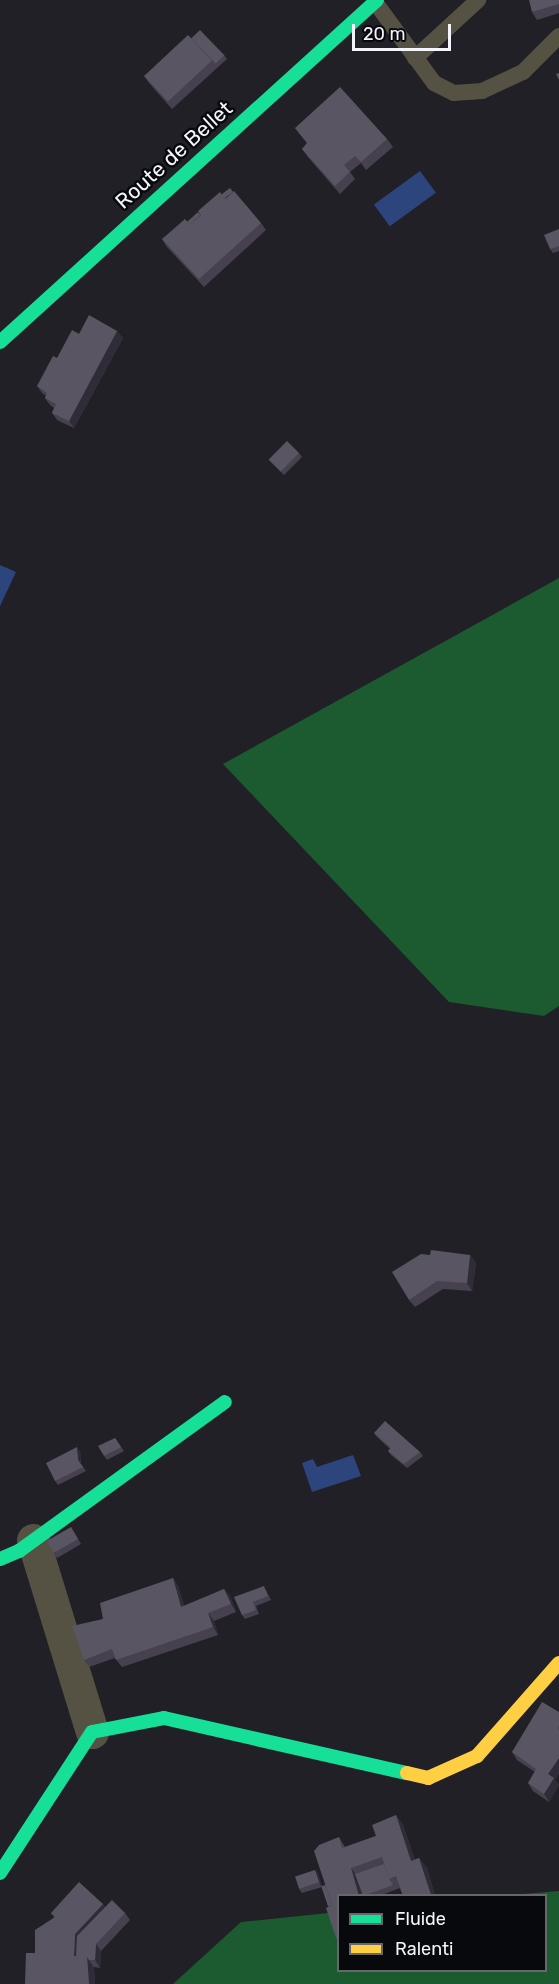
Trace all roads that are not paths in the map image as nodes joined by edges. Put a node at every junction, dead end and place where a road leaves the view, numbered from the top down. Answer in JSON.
{"nodes":[{"id":1,"x":478,"y":0,"type":"edge"},
{"id":2,"x":376,"y":1,"type":"edge"},
{"id":3,"x":559,"y":36,"type":"edge"},
{"id":4,"x":415,"y":58,"type":"junction"},
{"id":5,"x":0,"y":342,"type":"edge"},
{"id":6,"x":225,"y":1402,"type":"dead end"},
{"id":7,"x":33,"y":1540,"type":"junction"},
{"id":8,"x":0,"y":1559,"type":"edge"},
{"id":9,"x":559,"y":1662,"type":"edge"},
{"id":10,"x":92,"y":1732,"type":"junction"},
{"id":11,"x":0,"y":1873,"type":"edge"}],
"edges":[{"from":1,"to":4,"type":"lane"},
{"from":2,"to":4,"type":"lane"},
{"from":2,"to":5,"type":"street","name":"Route de Bellet"},
{"from":3,"to":4,"type":"lane"},
{"from":6,"to":7,"type":"street"},
{"from":7,"to":8,"type":"street"},
{"from":7,"to":10,"type":"street"},
{"from":9,"to":10,"type":"street"},
{"from":10,"to":11,"type":"street"}]}
